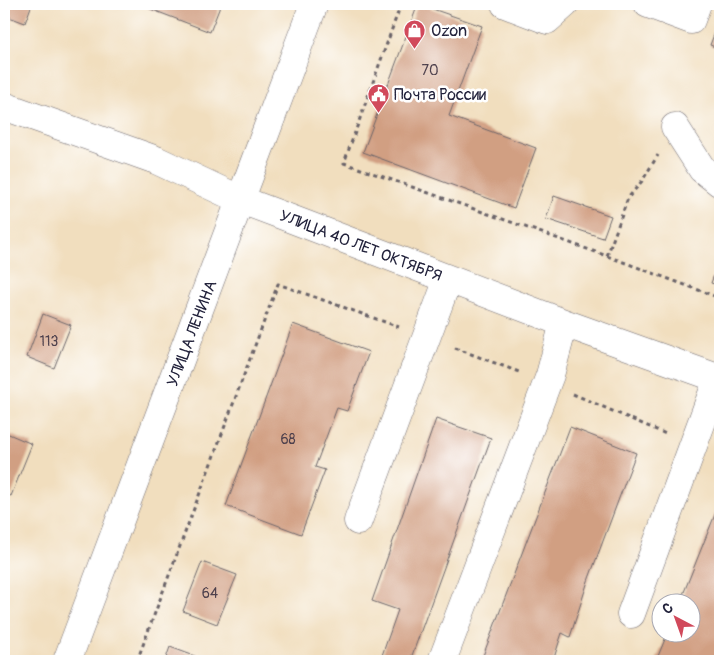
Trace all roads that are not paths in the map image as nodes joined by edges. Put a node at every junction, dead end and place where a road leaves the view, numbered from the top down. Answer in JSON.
{"nodes":[{"id":1,"x":314,"y":4,"type":"edge"},
{"id":2,"x":507,"y":4,"type":"edge"},
{"id":3,"x":565,"y":4,"type":"edge"},
{"id":4,"x":648,"y":4,"type":"edge"},
{"id":5,"x":697,"y":4,"type":"edge"},
{"id":6,"x":4,"y":106,"type":"edge"},
{"id":7,"x":675,"y":127,"type":"road end"},
{"id":8,"x":720,"y":183,"type":"edge"},
{"id":9,"x":241,"y":200,"type":"junction"},
{"id":10,"x":448,"y":279,"type":"junction"},
{"id":11,"x":564,"y":322,"type":"junction"},
{"id":12,"x":719,"y":379,"type":"edge"},
{"id":13,"x":358,"y":521,"type":"dead end"},
{"id":14,"x":631,"y":614,"type":"dead end"},
{"id":15,"x":67,"y":661,"type":"edge"},
{"id":16,"x":442,"y":661,"type":"edge"}],
"edges":[{"from":1,"to":9,"type":"street","name":"УЛИЦА ЛЕНИНА"},
{"from":2,"to":3,"type":"street"},
{"from":4,"to":5,"type":"street"},
{"from":6,"to":9,"type":"street","name":"УЛИЦА 40 ЛЕТ ОКТЯБРЯ"},
{"from":7,"to":8,"type":"street"},
{"from":9,"to":10,"type":"street","name":"УЛИЦА 40 ЛЕТ ОКТЯБРЯ"},
{"from":9,"to":15,"type":"street","name":"УЛИЦА ЛЕНИНА"},
{"from":10,"to":11,"type":"street","name":"УЛИЦА 40 ЛЕТ ОКТЯБРЯ"},
{"from":10,"to":13,"type":"street"},
{"from":11,"to":12,"type":"street","name":"УЛИЦА 40 ЛЕТ ОКТЯБРЯ"},
{"from":11,"to":16,"type":"street"},
{"from":12,"to":14,"type":"street"}]}
